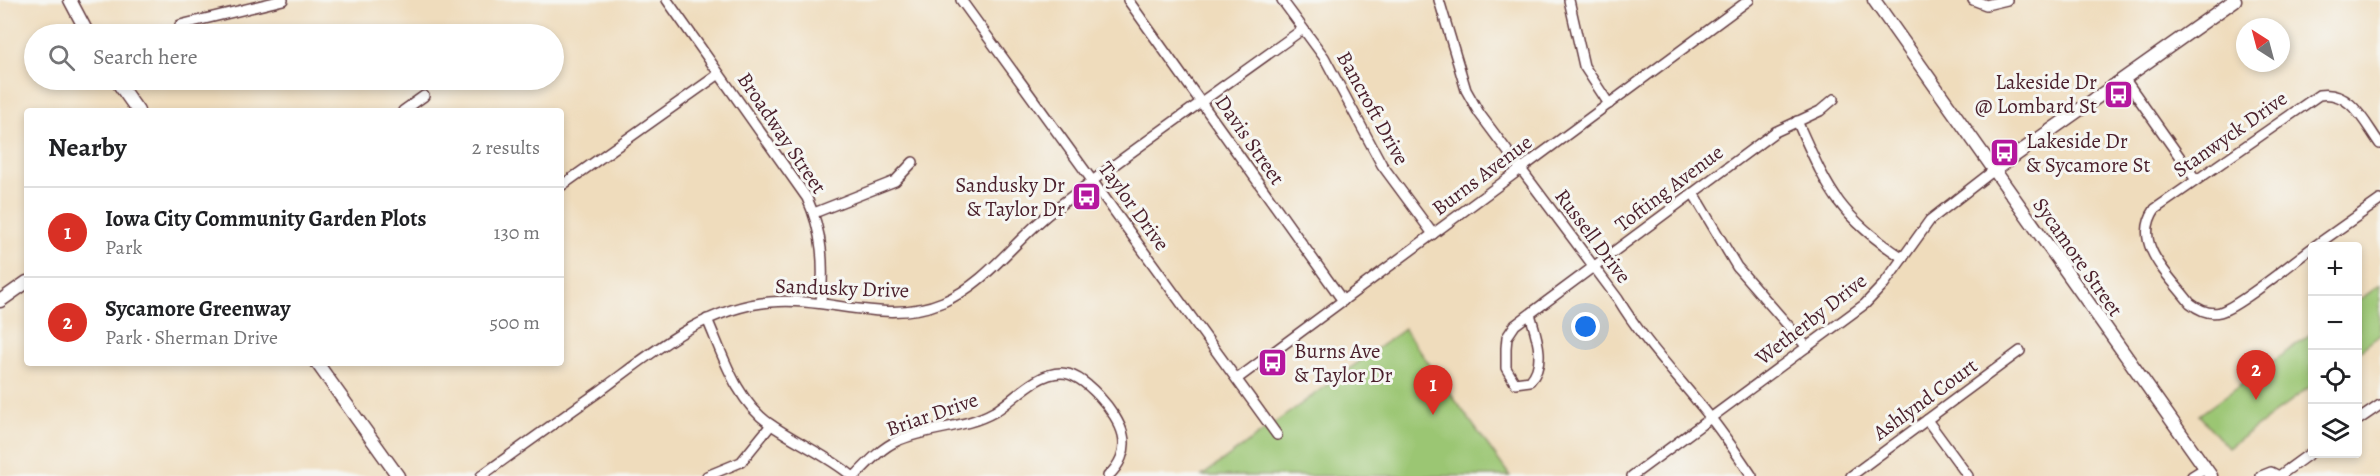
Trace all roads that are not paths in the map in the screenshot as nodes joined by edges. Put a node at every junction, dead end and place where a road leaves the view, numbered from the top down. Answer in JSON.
{"nodes":[{"id":1,"x":70,"y":0,"type":"edge"},
{"id":2,"x":282,"y":0,"type":"edge"},
{"id":3,"x":667,"y":0,"type":"edge"},
{"id":4,"x":961,"y":0,"type":"edge"},
{"id":5,"x":1128,"y":0,"type":"edge"},
{"id":6,"x":1282,"y":0,"type":"edge"},
{"id":7,"x":1439,"y":0,"type":"edge"},
{"id":8,"x":1569,"y":0,"type":"edge"},
{"id":9,"x":1749,"y":0,"type":"edge"},
{"id":10,"x":1874,"y":0,"type":"edge"},
{"id":11,"x":1973,"y":0,"type":"edge"},
{"id":12,"x":2007,"y":0,"type":"edge"},
{"id":13,"x":2235,"y":0,"type":"edge"},
{"id":14,"x":83,"y":24,"type":"edge"},
{"id":15,"x":184,"y":24,"type":"edge"},
{"id":16,"x":1303,"y":28,"type":"junction"},
{"id":17,"x":719,"y":74,"type":"junction"},
{"id":18,"x":2124,"y":78,"type":"junction"},
{"id":19,"x":123,"y":90,"type":"edge"},
{"id":20,"x":424,"y":96,"type":"dead end"},
{"id":21,"x":1834,"y":99,"type":"dead end"},
{"id":22,"x":1202,"y":103,"type":"junction"},
{"id":23,"x":1609,"y":104,"type":"junction"},
{"id":24,"x":136,"y":108,"type":"edge"},
{"id":25,"x":407,"y":108,"type":"edge"},
{"id":26,"x":1797,"y":121,"type":"junction"},
{"id":27,"x":2380,"y":144,"type":"edge"},
{"id":28,"x":913,"y":162,"type":"dead end"},
{"id":29,"x":1521,"y":169,"type":"junction"},
{"id":30,"x":1993,"y":171,"type":"junction"},
{"id":31,"x":2196,"y":180,"type":"junction"},
{"id":32,"x":1093,"y":181,"type":"junction"},
{"id":33,"x":564,"y":184,"type":"edge"},
{"id":34,"x":1693,"y":193,"type":"junction"},
{"id":35,"x":2380,"y":200,"type":"edge"},
{"id":36,"x":814,"y":213,"type":"junction"},
{"id":37,"x":1433,"y":234,"type":"junction"},
{"id":38,"x":2321,"y":242,"type":"edge"},
{"id":39,"x":2308,"y":251,"type":"edge"},
{"id":40,"x":1903,"y":258,"type":"junction"},
{"id":41,"x":1594,"y":266,"type":"junction"},
{"id":42,"x":24,"y":284,"type":"edge"},
{"id":43,"x":0,"y":301,"type":"edge"},
{"id":44,"x":1343,"y":301,"type":"junction"},
{"id":45,"x":821,"y":303,"type":"junction"},
{"id":46,"x":1530,"y":314,"type":"junction"},
{"id":47,"x":706,"y":319,"type":"junction"},
{"id":48,"x":1808,"y":347,"type":"junction"},
{"id":49,"x":2020,"y":351,"type":"dead end"},
{"id":50,"x":319,"y":366,"type":"edge"},
{"id":51,"x":1237,"y":379,"type":"junction"},
{"id":52,"x":2380,"y":405,"type":"edge"},
{"id":53,"x":2362,"y":417,"type":"edge"},
{"id":54,"x":1710,"y":418,"type":"junction"},
{"id":55,"x":1927,"y":420,"type":"junction"},
{"id":56,"x":771,"y":425,"type":"junction"},
{"id":57,"x":1277,"y":435,"type":"dead end"},
{"id":58,"x":2308,"y":456,"type":"edge"},
{"id":59,"x":2208,"y":472,"type":"edge"},
{"id":60,"x":398,"y":476,"type":"edge"},
{"id":61,"x":481,"y":476,"type":"edge"},
{"id":62,"x":707,"y":476,"type":"edge"},
{"id":63,"x":854,"y":476,"type":"edge"},
{"id":64,"x":1108,"y":476,"type":"edge"},
{"id":65,"x":1632,"y":476,"type":"edge"},
{"id":66,"x":1752,"y":476,"type":"edge"},
{"id":67,"x":1851,"y":476,"type":"edge"},
{"id":68,"x":1968,"y":476,"type":"edge"},
{"id":69,"x":2192,"y":476,"type":"edge"},
{"id":70,"x":2261,"y":476,"type":"edge"},
{"id":71,"x":2279,"y":476,"type":"edge"}],
"edges":[{"from":1,"to":14,"type":"street"},
{"from":2,"to":15,"type":"street"},
{"from":3,"to":17,"type":"street","name":"Broadway Street"},
{"from":4,"to":32,"type":"street","name":"Taylor Drive"},
{"from":5,"to":22,"type":"street","name":"Davis Street"},
{"from":6,"to":16,"type":"street","name":"Bancroft Drive"},
{"from":7,"to":29,"type":"street","name":"Russell Drive"},
{"from":8,"to":23,"type":"street"},
{"from":9,"to":23,"type":"street","name":"Burns Avenue"},
{"from":10,"to":30,"type":"street","name":"Sycamore Street"},
{"from":11,"to":12,"type":"street"},
{"from":13,"to":18,"type":"street"},
{"from":16,"to":22,"type":"street","name":"Sandusky Drive"},
{"from":16,"to":37,"type":"street","name":"Bancroft Drive"},
{"from":17,"to":33,"type":"street"},
{"from":17,"to":36,"type":"street","name":"Broadway Street"},
{"from":18,"to":30,"type":"street"},
{"from":18,"to":31,"type":"street"},
{"from":19,"to":24,"type":"street"},
{"from":20,"to":25,"type":"street"},
{"from":21,"to":26,"type":"street","name":"Tofting Avenue"},
{"from":22,"to":32,"type":"street","name":"Sandusky Drive"},
{"from":22,"to":44,"type":"street","name":"Davis Street"},
{"from":23,"to":29,"type":"street","name":"Burns Avenue"},
{"from":26,"to":34,"type":"street","name":"Tofting Avenue"},
{"from":26,"to":40,"type":"street"},
{"from":27,"to":31,"type":"street","name":"Stanwyck Drive"},
{"from":28,"to":36,"type":"street"},
{"from":29,"to":37,"type":"street","name":"Burns Avenue"},
{"from":29,"to":41,"type":"street","name":"Russell Drive"},
{"from":30,"to":40,"type":"street","name":"Wetherby Drive"},
{"from":30,"to":59,"type":"street","name":"Sycamore Street"},
{"from":31,"to":39,"type":"street","name":"Stanwyck Drive"},
{"from":32,"to":45,"type":"street","name":"Sandusky Drive"},
{"from":32,"to":51,"type":"street","name":"Taylor Drive"},
{"from":34,"to":41,"type":"street","name":"Tofting Avenue"},
{"from":34,"to":48,"type":"street"},
{"from":35,"to":38,"type":"street","name":"Stanwyck Drive"},
{"from":36,"to":45,"type":"street","name":"Broadway Street"},
{"from":37,"to":44,"type":"street","name":"Burns Avenue"},
{"from":40,"to":48,"type":"street","name":"Wetherby Drive"},
{"from":41,"to":46,"type":"street","name":"Tofting Avenue"},
{"from":41,"to":54,"type":"street","name":"Russell Drive"},
{"from":42,"to":43,"type":"street"},
{"from":44,"to":51,"type":"street","name":"Burns Avenue"},
{"from":45,"to":47,"type":"street","name":"Sandusky Drive"},
{"from":46,"to":46,"type":"street","name":"Tofting Avenue"},
{"from":47,"to":56,"type":"street"},
{"from":47,"to":61,"type":"street","name":"Sandusky Drive"},
{"from":48,"to":54,"type":"street","name":"Wetherby Drive"},
{"from":49,"to":55,"type":"street","name":"Ashlynd Court"},
{"from":50,"to":60,"type":"street"},
{"from":51,"to":57,"type":"street","name":"Taylor Drive"},
{"from":52,"to":53,"type":"street"},
{"from":54,"to":65,"type":"street","name":"Wetherby Drive"},
{"from":54,"to":66,"type":"street","name":"Russell Drive"},
{"from":55,"to":67,"type":"street","name":"Ashlynd Court"},
{"from":55,"to":68,"type":"street"},
{"from":56,"to":62,"type":"street"},
{"from":56,"to":63,"type":"street"},
{"from":58,"to":71,"type":"street"},
{"from":59,"to":69,"type":"street"},
{"from":63,"to":64,"type":"street","name":"Briar Drive"},
{"from":70,"to":71,"type":"street"}]}
